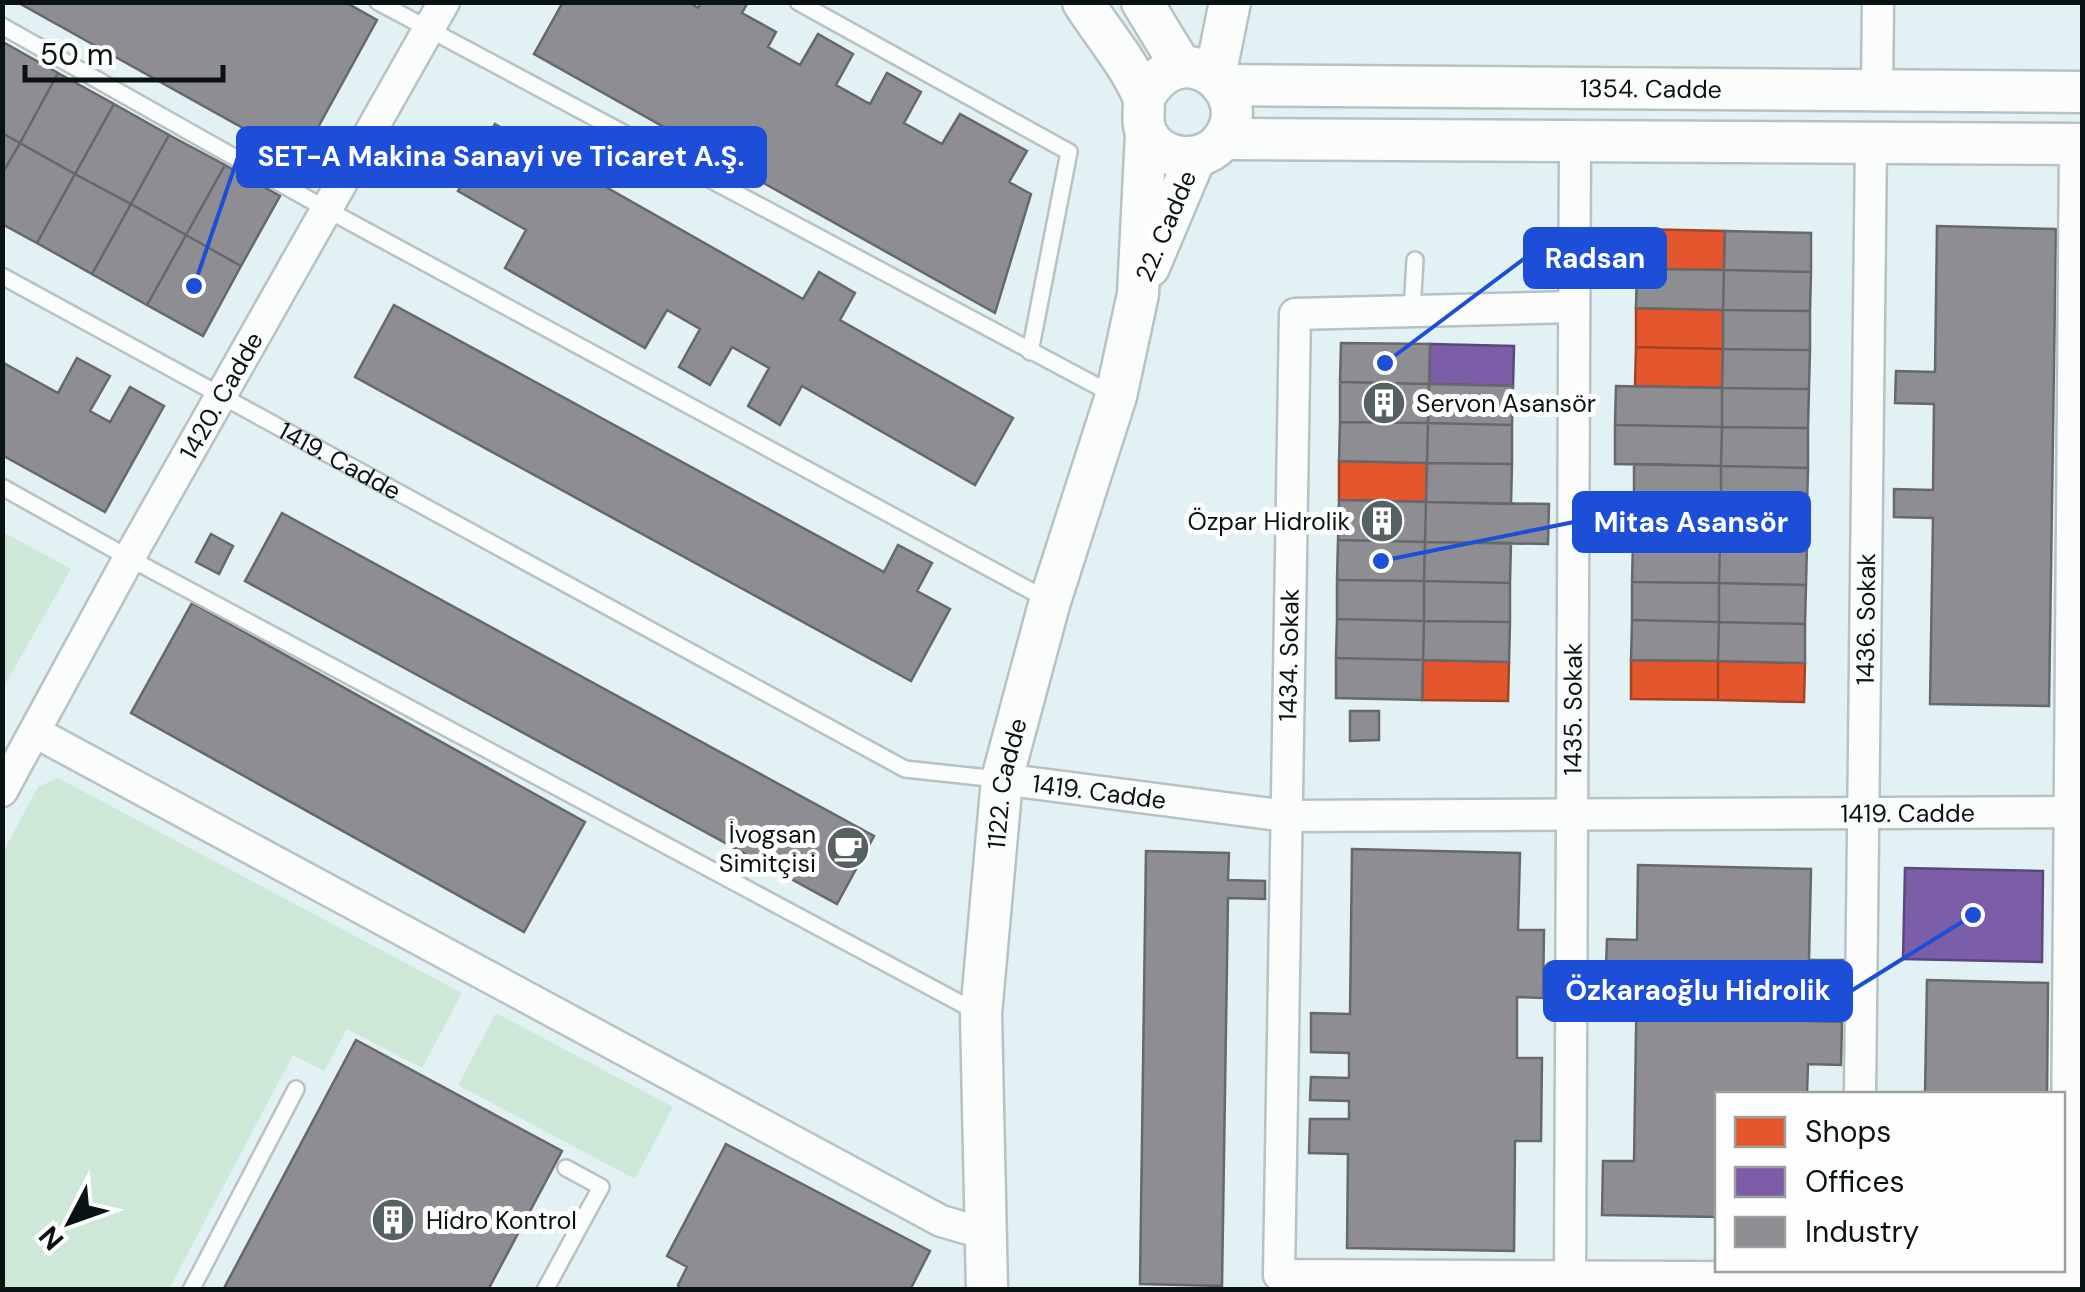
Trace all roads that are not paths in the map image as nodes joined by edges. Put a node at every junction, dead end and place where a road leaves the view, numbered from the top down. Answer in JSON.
{"nodes":[{"id":1,"x":378,"y":2,"type":"edge"},
{"id":2,"x":444,"y":2,"type":"edge"},
{"id":3,"x":798,"y":2,"type":"edge"},
{"id":4,"x":1083,"y":2,"type":"edge"},
{"id":5,"x":1142,"y":2,"type":"edge"},
{"id":6,"x":1227,"y":2,"type":"edge"},
{"id":7,"x":1878,"y":2,"type":"edge"},
{"id":8,"x":2,"y":26,"type":"edge"},
{"id":9,"x":428,"y":32,"type":"junction"},
{"id":10,"x":1203,"y":73,"type":"junction"},
{"id":11,"x":1877,"y":90,"type":"junction"},
{"id":12,"x":2082,"y":92,"type":"edge"},
{"id":13,"x":1145,"y":115,"type":"junction"},
{"id":14,"x":1575,"y":141,"type":"junction"},
{"id":15,"x":1870,"y":143,"type":"junction"},
{"id":16,"x":2079,"y":144,"type":"edge"},
{"id":17,"x":1209,"y":148,"type":"junction"},
{"id":18,"x":326,"y":208,"type":"junction"},
{"id":19,"x":1415,"y":260,"type":"dead end"},
{"id":20,"x":2,"y":276,"type":"edge"},
{"id":21,"x":1138,"y":294,"type":"junction"},
{"id":22,"x":1574,"y":308,"type":"junction"},
{"id":23,"x":1412,"y":311,"type":"junction"},
{"id":24,"x":1030,"y":352,"type":"junction"},
{"id":25,"x":1116,"y":396,"type":"junction"},
{"id":26,"x":222,"y":399,"type":"junction"},
{"id":27,"x":2,"y":487,"type":"edge"},
{"id":28,"x":129,"y":558,"type":"junction"},
{"id":29,"x":1050,"y":601,"type":"junction"},
{"id":30,"x":35,"y":732,"type":"junction"},
{"id":31,"x":1002,"y":779,"type":"junction"},
{"id":32,"x":2,"y":791,"type":"edge"},
{"id":33,"x":2076,"y":812,"type":"edge"},
{"id":34,"x":1863,"y":813,"type":"junction"},
{"id":35,"x":1572,"y":815,"type":"junction"},
{"id":36,"x":1287,"y":816,"type":"junction"},
{"id":37,"x":980,"y":1014,"type":"junction"},
{"id":38,"x":296,"y":1089,"type":"dead end"},
{"id":39,"x":1860,"y":1092,"type":"edge"},
{"id":40,"x":566,"y":1168,"type":"dead end"},
{"id":41,"x":986,"y":1234,"type":"junction"},
{"id":42,"x":1858,"y":1274,"type":"edge"},
{"id":43,"x":1570,"y":1277,"type":"junction"},
{"id":44,"x":2074,"y":1279,"type":"edge"},
{"id":45,"x":1782,"y":1284,"type":"edge"},
{"id":46,"x":191,"y":1290,"type":"edge"},
{"id":47,"x":545,"y":1290,"type":"edge"},
{"id":48,"x":988,"y":1290,"type":"edge"}],
"edges":[{"from":1,"to":9,"type":"lane"},
{"from":2,"to":9,"type":"street","name":"1420. Cadde"},
{"from":3,"to":24,"type":"lane"},
{"from":4,"to":13,"type":"main road"},
{"from":5,"to":10,"type":"main road"},
{"from":6,"to":10,"type":"main road"},
{"from":7,"to":11,"type":"street"},
{"from":8,"to":18,"type":"lane"},
{"from":9,"to":18,"type":"street","name":"1420. Cadde"},
{"from":9,"to":24,"type":"lane"},
{"from":10,"to":11,"type":"main road","name":"1354. Cadde"},
{"from":10,"to":13,"type":"main road"},
{"from":10,"to":17,"type":"main road"},
{"from":11,"to":12,"type":"main road","name":"1354. Cadde"},
{"from":13,"to":17,"type":"main road"},
{"from":13,"to":21,"type":"main road"},
{"from":14,"to":15,"type":"main road"},
{"from":14,"to":17,"type":"main road"},
{"from":14,"to":22,"type":"street","name":"1435. Sokak"},
{"from":15,"to":16,"type":"main road"},
{"from":15,"to":34,"type":"street","name":"1436. Sokak"},
{"from":16,"to":33,"type":"street"},
{"from":17,"to":21,"type":"main road","name":"22. Cadde"},
{"from":18,"to":26,"type":"street","name":"1420. Cadde"},
{"from":18,"to":29,"type":"lane"},
{"from":19,"to":23,"type":"lane"},
{"from":20,"to":26,"type":"lane","name":"1419. Cadde"},
{"from":21,"to":25,"type":"main road","name":"1122. Cadde"},
{"from":22,"to":23,"type":"street","name":"1434. Sokak"},
{"from":22,"to":35,"type":"street","name":"1435. Sokak"},
{"from":23,"to":36,"type":"street","name":"1434. Sokak"},
{"from":24,"to":25,"type":"lane"},
{"from":25,"to":29,"type":"main road","name":"1122. Cadde"},
{"from":26,"to":28,"type":"street","name":"1420. Cadde"},
{"from":26,"to":31,"type":"lane","name":"1419. Cadde"},
{"from":27,"to":28,"type":"lane"},
{"from":28,"to":30,"type":"street","name":"1420. Cadde"},
{"from":28,"to":37,"type":"lane"},
{"from":29,"to":31,"type":"main road","name":"1122. Cadde"},
{"from":30,"to":32,"type":"street","name":"1420. Cadde"},
{"from":30,"to":41,"type":"street"},
{"from":31,"to":36,"type":"street","name":"1419. Cadde"},
{"from":31,"to":37,"type":"main road","name":"1122. Cadde"},
{"from":33,"to":34,"type":"street","name":"1419. Cadde"},
{"from":33,"to":44,"type":"street"},
{"from":34,"to":35,"type":"street","name":"1419. Cadde"},
{"from":34,"to":39,"type":"street","name":"1436. Sokak"},
{"from":35,"to":36,"type":"street","name":"1419. Cadde"},
{"from":35,"to":43,"type":"street","name":"1435. Sokak"},
{"from":36,"to":43,"type":"street","name":"1434. Sokak"},
{"from":37,"to":41,"type":"main road","name":"1122. Cadde"},
{"from":38,"to":46,"type":"lane"},
{"from":40,"to":47,"type":"lane"},
{"from":41,"to":48,"type":"main road","name":"1122. Cadde"},
{"from":42,"to":44,"type":"street"},
{"from":42,"to":45,"type":"street"},
{"from":43,"to":45,"type":"street"}]}
